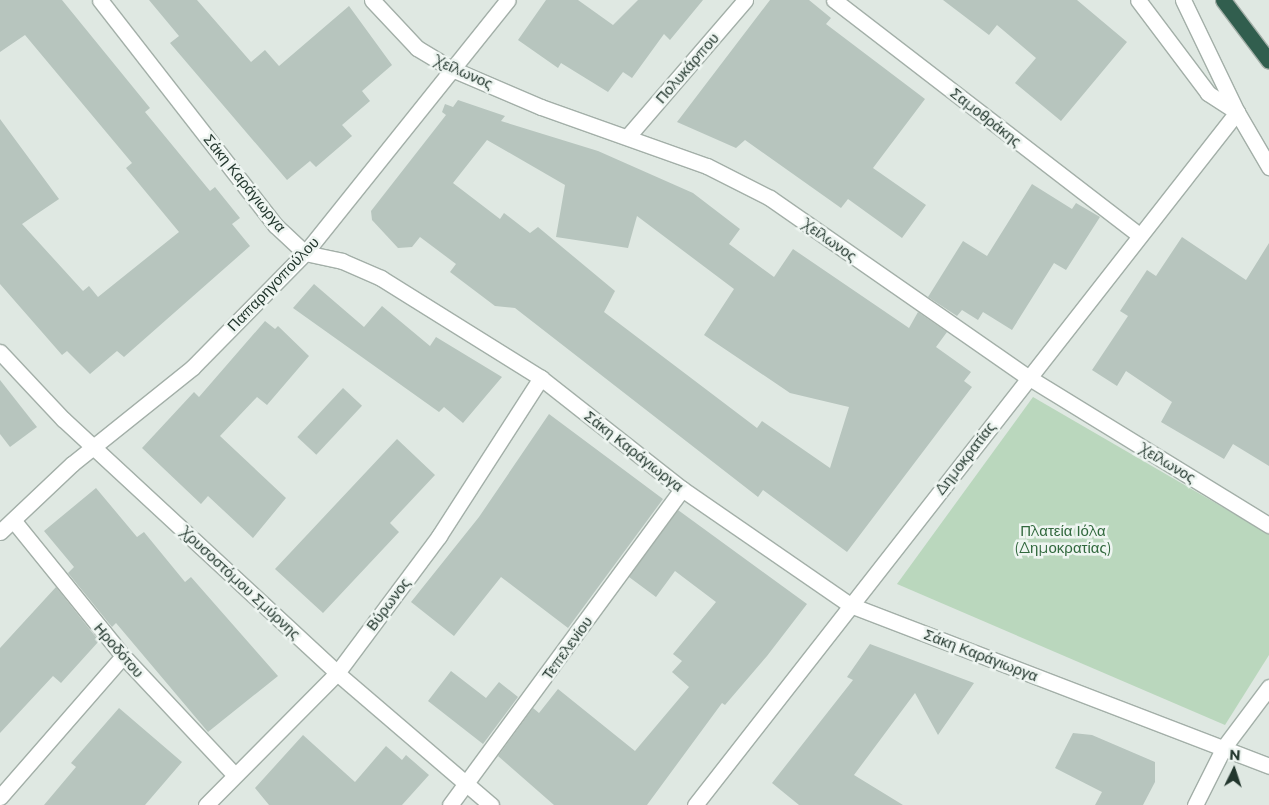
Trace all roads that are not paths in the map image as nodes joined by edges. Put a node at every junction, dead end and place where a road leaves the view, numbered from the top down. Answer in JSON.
{"nodes":[{"id":1,"x":100,"y":0,"type":"edge"},
{"id":2,"x":372,"y":0,"type":"edge"},
{"id":3,"x":508,"y":0,"type":"edge"},
{"id":4,"x":746,"y":0,"type":"edge"},
{"id":5,"x":834,"y":0,"type":"edge"},
{"id":6,"x":1138,"y":0,"type":"edge"},
{"id":7,"x":1183,"y":0,"type":"edge"},
{"id":8,"x":1223,"y":0,"type":"edge"},
{"id":9,"x":1269,"y":61,"type":"edge"},
{"id":10,"x":452,"y":69,"type":"junction"},
{"id":11,"x":1237,"y":112,"type":"junction"},
{"id":12,"x":629,"y":135,"type":"junction"},
{"id":13,"x":1269,"y":167,"type":"edge"},
{"id":14,"x":1138,"y":234,"type":"junction"},
{"id":15,"x":305,"y":253,"type":"junction"},
{"id":16,"x":0,"y":352,"type":"edge"},
{"id":17,"x":1028,"y":377,"type":"junction"},
{"id":18,"x":540,"y":378,"type":"junction"},
{"id":19,"x":94,"y":448,"type":"junction"},
{"id":20,"x":682,"y":489,"type":"junction"},
{"id":21,"x":13,"y":520,"type":"junction"},
{"id":22,"x":1269,"y":524,"type":"edge"},
{"id":23,"x":0,"y":532,"type":"edge"},
{"id":24,"x":850,"y":605,"type":"junction"},
{"id":25,"x":123,"y":656,"type":"junction"},
{"id":26,"x":337,"y":672,"type":"junction"},
{"id":27,"x":1269,"y":687,"type":"edge"},
{"id":28,"x":1224,"y":747,"type":"junction"},
{"id":29,"x":1269,"y":766,"type":"edge"},
{"id":30,"x":234,"y":773,"type":"junction"},
{"id":31,"x":467,"y":786,"type":"junction"},
{"id":32,"x":0,"y":797,"type":"edge"},
{"id":33,"x":206,"y":805,"type":"edge"},
{"id":34,"x":450,"y":805,"type":"edge"},
{"id":35,"x":491,"y":805,"type":"edge"},
{"id":36,"x":695,"y":805,"type":"edge"},
{"id":37,"x":1195,"y":805,"type":"edge"}],
"edges":[{"from":1,"to":15,"type":"street","name":"Σάκη Καράγιωργα"},
{"from":2,"to":10,"type":"street","name":"Χείλωνος"},
{"from":3,"to":10,"type":"street","name":"Παπαρηγοπούλου"},
{"from":4,"to":12,"type":"street","name":"Πολυκάρπου"},
{"from":5,"to":14,"type":"street","name":"Σαμοθράκης"},
{"from":6,"to":11,"type":"street"},
{"from":7,"to":11,"type":"street"},
{"from":8,"to":9,"type":"highway"},
{"from":10,"to":12,"type":"street","name":"Χείλωνος"},
{"from":10,"to":15,"type":"street","name":"Παπαρηγοπούλου"},
{"from":11,"to":13,"type":"street"},
{"from":11,"to":14,"type":"street","name":"Δημοκρατίας"},
{"from":12,"to":17,"type":"street","name":"Χείλωνος"},
{"from":14,"to":17,"type":"street","name":"Δημοκρατίας"},
{"from":15,"to":18,"type":"street","name":"Σάκη Καράγιωργα"},
{"from":15,"to":19,"type":"street","name":"Παπαρηγοπούλου"},
{"from":16,"to":19,"type":"street","name":"Χρυσοστόμου Σμύρνης"},
{"from":17,"to":22,"type":"street","name":"Χείλωνος"},
{"from":17,"to":24,"type":"street","name":"Δημοκρατίας"},
{"from":18,"to":20,"type":"street","name":"Σάκη Καράγιωργα"},
{"from":18,"to":26,"type":"street","name":"Βύρωνος"},
{"from":19,"to":21,"type":"street","name":"Παπαρηγοπούλου"},
{"from":19,"to":26,"type":"street","name":"Χρυσοστόμου Σμύρνης"},
{"from":20,"to":24,"type":"street","name":"Σάκη Καράγιωργα"},
{"from":20,"to":31,"type":"street","name":"Τεπελενίου"},
{"from":21,"to":23,"type":"street","name":"Παπαρηγοπούλου"},
{"from":21,"to":25,"type":"street","name":"Ηροδότου"},
{"from":24,"to":28,"type":"street","name":"Σάκη Καράγιωργα"},
{"from":24,"to":36,"type":"street","name":"Δημοκρατίας"},
{"from":25,"to":30,"type":"street","name":"Ηροδότου"},
{"from":25,"to":32,"type":"street"},
{"from":26,"to":30,"type":"street","name":"Βύρωνος"},
{"from":26,"to":31,"type":"street","name":"Χρυσοστόμου Σμύρνης"},
{"from":27,"to":28,"type":"street"},
{"from":28,"to":29,"type":"street","name":"Σάκη Καράγιωργα"},
{"from":28,"to":37,"type":"street"},
{"from":30,"to":33,"type":"street","name":"Βύρωνος"},
{"from":31,"to":34,"type":"street","name":"Τεπελενίου"},
{"from":31,"to":35,"type":"street","name":"Χρυσοστόμου Σμύρνης"}]}
